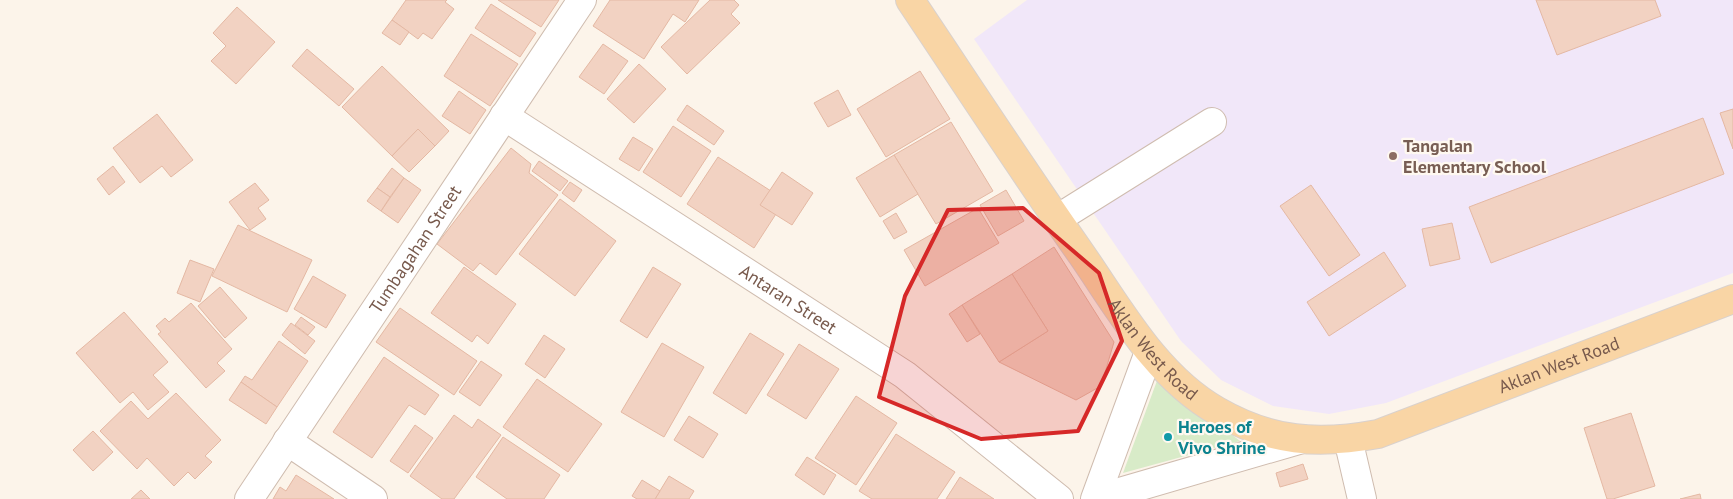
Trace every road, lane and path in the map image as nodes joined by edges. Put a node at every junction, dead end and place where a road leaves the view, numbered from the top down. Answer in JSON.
{"nodes":[{"id":1,"x":582,"y":0,"type":"edge"},
{"id":2,"x":910,"y":0,"type":"edge"},
{"id":3,"x":504,"y":116,"type":"junction"},
{"id":4,"x":1212,"y":122,"type":"dead end"},
{"id":5,"x":1057,"y":219,"type":"junction"},
{"id":6,"x":1733,"y":300,"type":"edge"},
{"id":7,"x":1149,"y":352,"type":"junction"},
{"id":8,"x":1302,"y":439,"type":"junction"},
{"id":9,"x":1348,"y":439,"type":"junction"},
{"id":10,"x":287,"y":441,"type":"junction"},
{"id":11,"x":249,"y":499,"type":"edge"},
{"id":12,"x":373,"y":499,"type":"edge"},
{"id":13,"x":1059,"y":499,"type":"edge"},
{"id":14,"x":1095,"y":499,"type":"edge"},
{"id":15,"x":1362,"y":499,"type":"edge"}],
"edges":[{"from":1,"to":3,"type":"street","name":"Tumbagahan Street"},
{"from":2,"to":5,"type":"main road","name":"Aklan West Road"},
{"from":3,"to":10,"type":"street","name":"Tumbagahan Street"},
{"from":3,"to":13,"type":"street","name":"Antaran Street"},
{"from":4,"to":5,"type":"street"},
{"from":5,"to":7,"type":"main road","name":"Aklan West Road"},
{"from":6,"to":9,"type":"main road","name":"Aklan West Road"},
{"from":7,"to":8,"type":"main road","name":"Aklan West Road"},
{"from":7,"to":14,"type":"street"},
{"from":8,"to":9,"type":"main road","name":"Aklan West Road"},
{"from":8,"to":14,"type":"street"},
{"from":9,"to":15,"type":"street"},
{"from":10,"to":11,"type":"street","name":"Tumbagahan Street"},
{"from":10,"to":12,"type":"street"}]}
